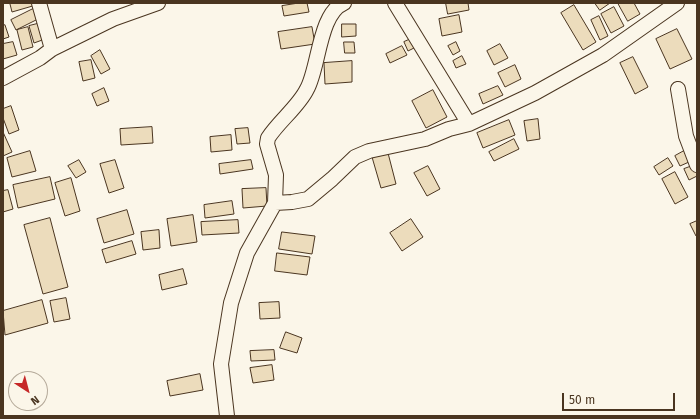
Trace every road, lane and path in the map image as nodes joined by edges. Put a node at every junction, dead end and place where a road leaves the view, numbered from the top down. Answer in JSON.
{"nodes":[{"id":1,"x":39,"y":3,"type":"edge"},
{"id":2,"x":158,"y":3,"type":"edge"},
{"id":3,"x":344,"y":3,"type":"edge"},
{"id":4,"x":395,"y":3,"type":"edge"},
{"id":5,"x":677,"y":3,"type":"edge"},
{"id":6,"x":52,"y":49,"type":"junction"},
{"id":7,"x":3,"y":78,"type":"edge"},
{"id":8,"x":678,"y":89,"type":"dead end"},
{"id":9,"x":469,"y":124,"type":"junction"},
{"id":10,"x":697,"y":165,"type":"edge"},
{"id":11,"x":275,"y":203,"type":"junction"},
{"id":12,"x":227,"y":416,"type":"edge"}],
"edges":[{"from":1,"to":6,"type":"street"},
{"from":2,"to":6,"type":"street"},
{"from":3,"to":11,"type":"street"},
{"from":4,"to":9,"type":"street"},
{"from":5,"to":9,"type":"street"},
{"from":6,"to":7,"type":"street"},
{"from":8,"to":10,"type":"street"},
{"from":9,"to":11,"type":"street"},
{"from":11,"to":12,"type":"street"}]}
